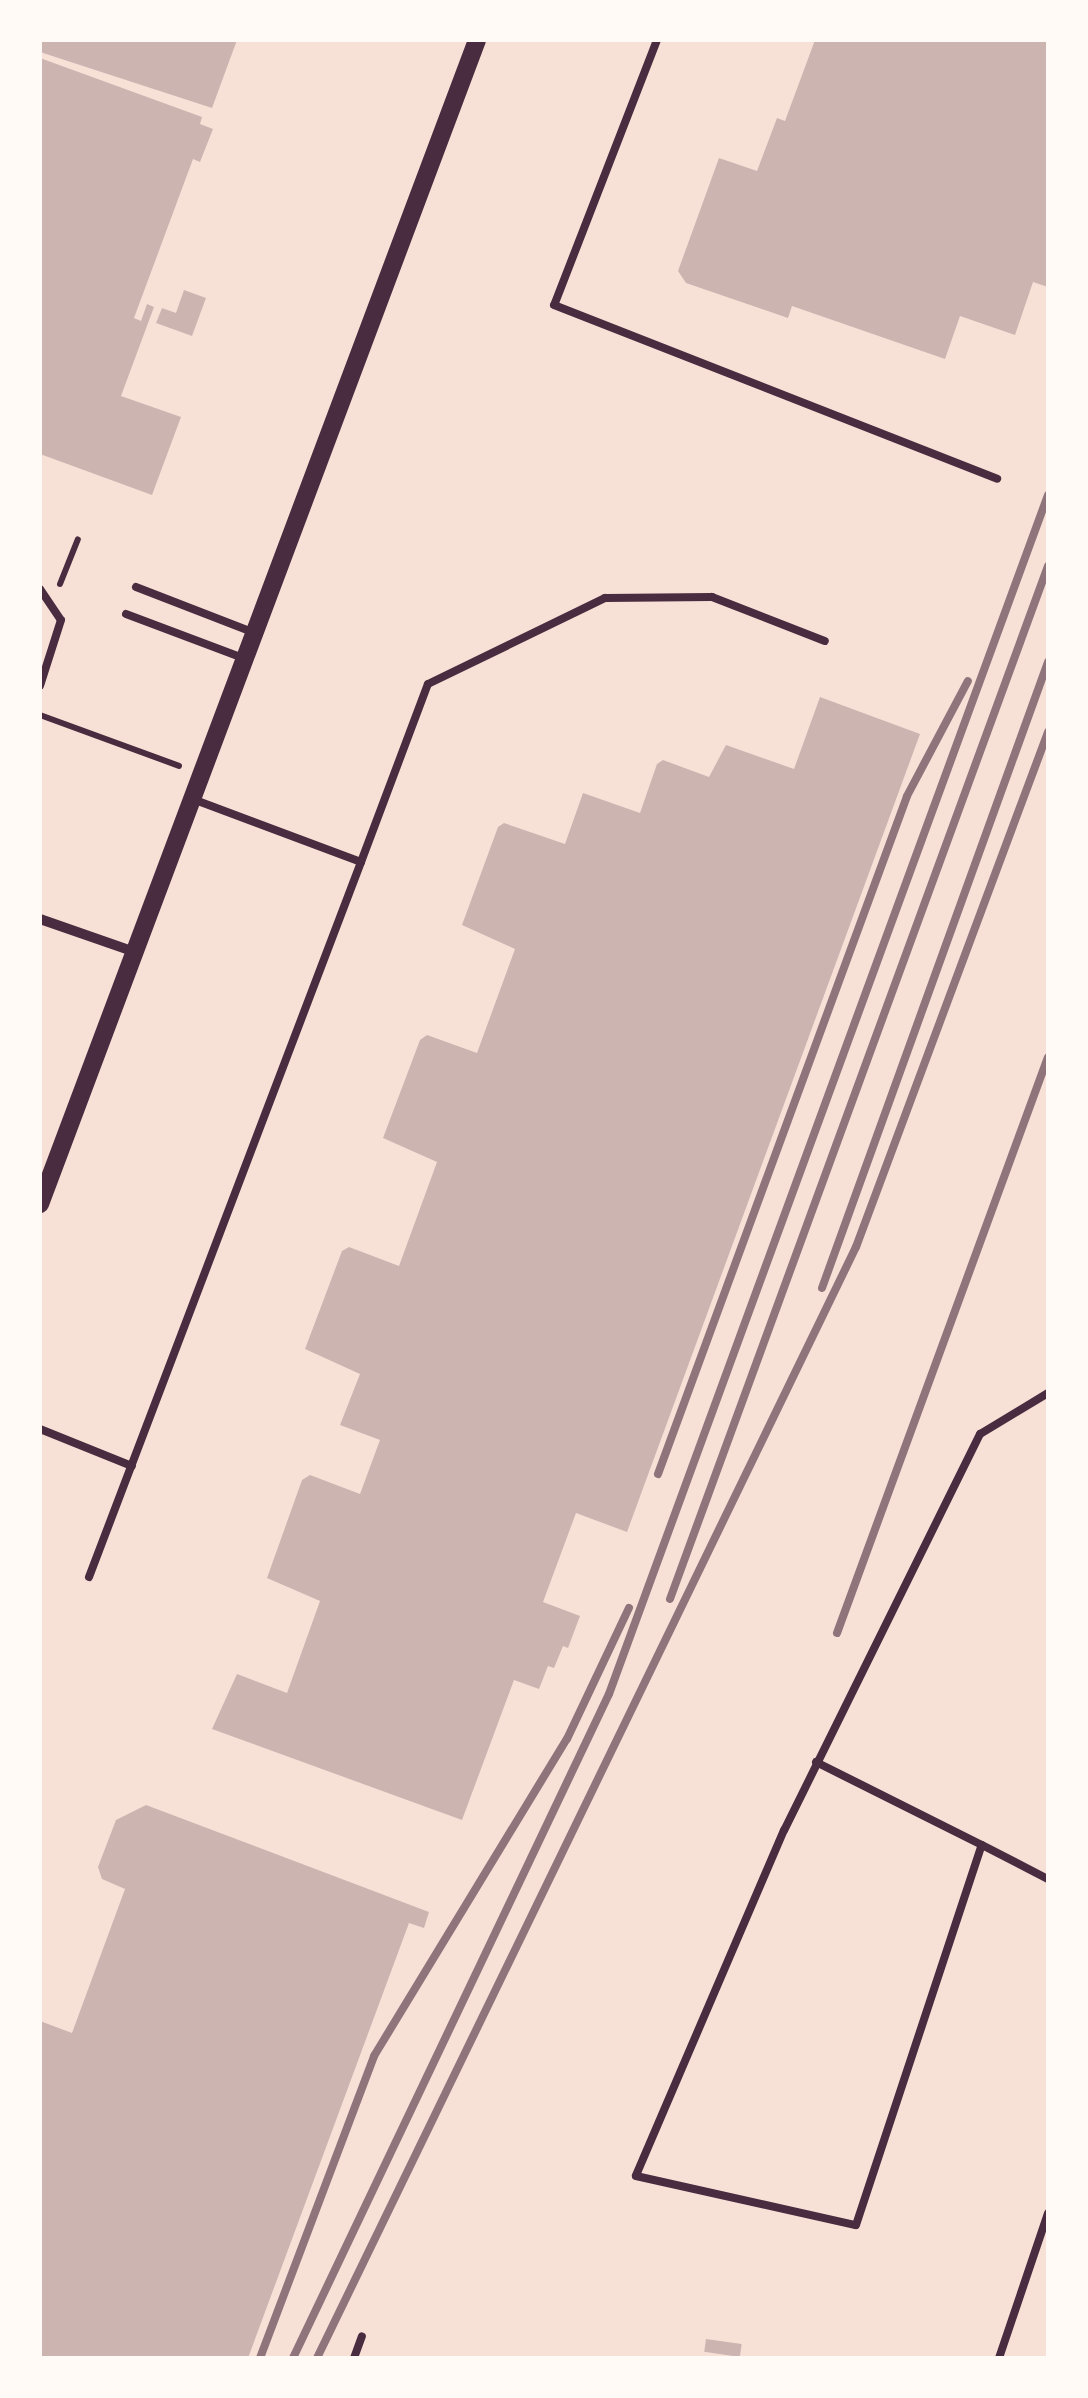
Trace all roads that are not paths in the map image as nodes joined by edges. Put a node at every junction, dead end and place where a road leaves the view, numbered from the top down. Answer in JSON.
{"nodes":[{"id":1,"x":477,"y":40,"type":"edge"},
{"id":2,"x":658,"y":40,"type":"edge"},
{"id":3,"x":996,"y":478,"type":"dead end"},
{"id":4,"x":136,"y":588,"type":"dead end"},
{"id":5,"x":40,"y":589,"type":"edge"},
{"id":6,"x":126,"y":614,"type":"dead end"},
{"id":7,"x":256,"y":633,"type":"junction"},
{"id":8,"x":826,"y":641,"type":"dead end"},
{"id":9,"x":247,"y":660,"type":"junction"},
{"id":10,"x":40,"y":686,"type":"edge"},
{"id":11,"x":195,"y":800,"type":"junction"},
{"id":12,"x":361,"y":862,"type":"junction"},
{"id":13,"x":40,"y":918,"type":"edge"},
{"id":14,"x":132,"y":951,"type":"junction"},
{"id":15,"x":40,"y":1204,"type":"edge"},
{"id":16,"x":1048,"y":1393,"type":"edge"},
{"id":17,"x":40,"y":1429,"type":"edge"},
{"id":18,"x":132,"y":1466,"type":"junction"},
{"id":19,"x":89,"y":1577,"type":"dead end"},
{"id":20,"x":816,"y":1762,"type":"junction"},
{"id":21,"x":982,"y":1845,"type":"junction"},
{"id":22,"x":1048,"y":1879,"type":"edge"},
{"id":23,"x":1048,"y":2213,"type":"edge"},
{"id":24,"x":362,"y":2336,"type":"dead end"},
{"id":25,"x":354,"y":2358,"type":"edge"},
{"id":26,"x":999,"y":2358,"type":"edge"}],
"edges":[{"from":1,"to":7,"type":"street"},
{"from":2,"to":3,"type":"lane"},
{"from":4,"to":7,"type":"lane"},
{"from":5,"to":10,"type":"lane"},
{"from":6,"to":9,"type":"lane"},
{"from":7,"to":9,"type":"street"},
{"from":8,"to":12,"type":"lane"},
{"from":9,"to":11,"type":"street"},
{"from":11,"to":12,"type":"lane"},
{"from":11,"to":14,"type":"street"},
{"from":12,"to":18,"type":"lane"},
{"from":13,"to":14,"type":"street"},
{"from":14,"to":15,"type":"street"},
{"from":16,"to":20,"type":"lane"},
{"from":17,"to":18,"type":"lane"},
{"from":18,"to":19,"type":"lane"},
{"from":20,"to":21,"type":"lane"},
{"from":20,"to":21,"type":"lane"},
{"from":21,"to":22,"type":"lane"},
{"from":23,"to":26,"type":"lane"},
{"from":24,"to":25,"type":"lane"}]}
